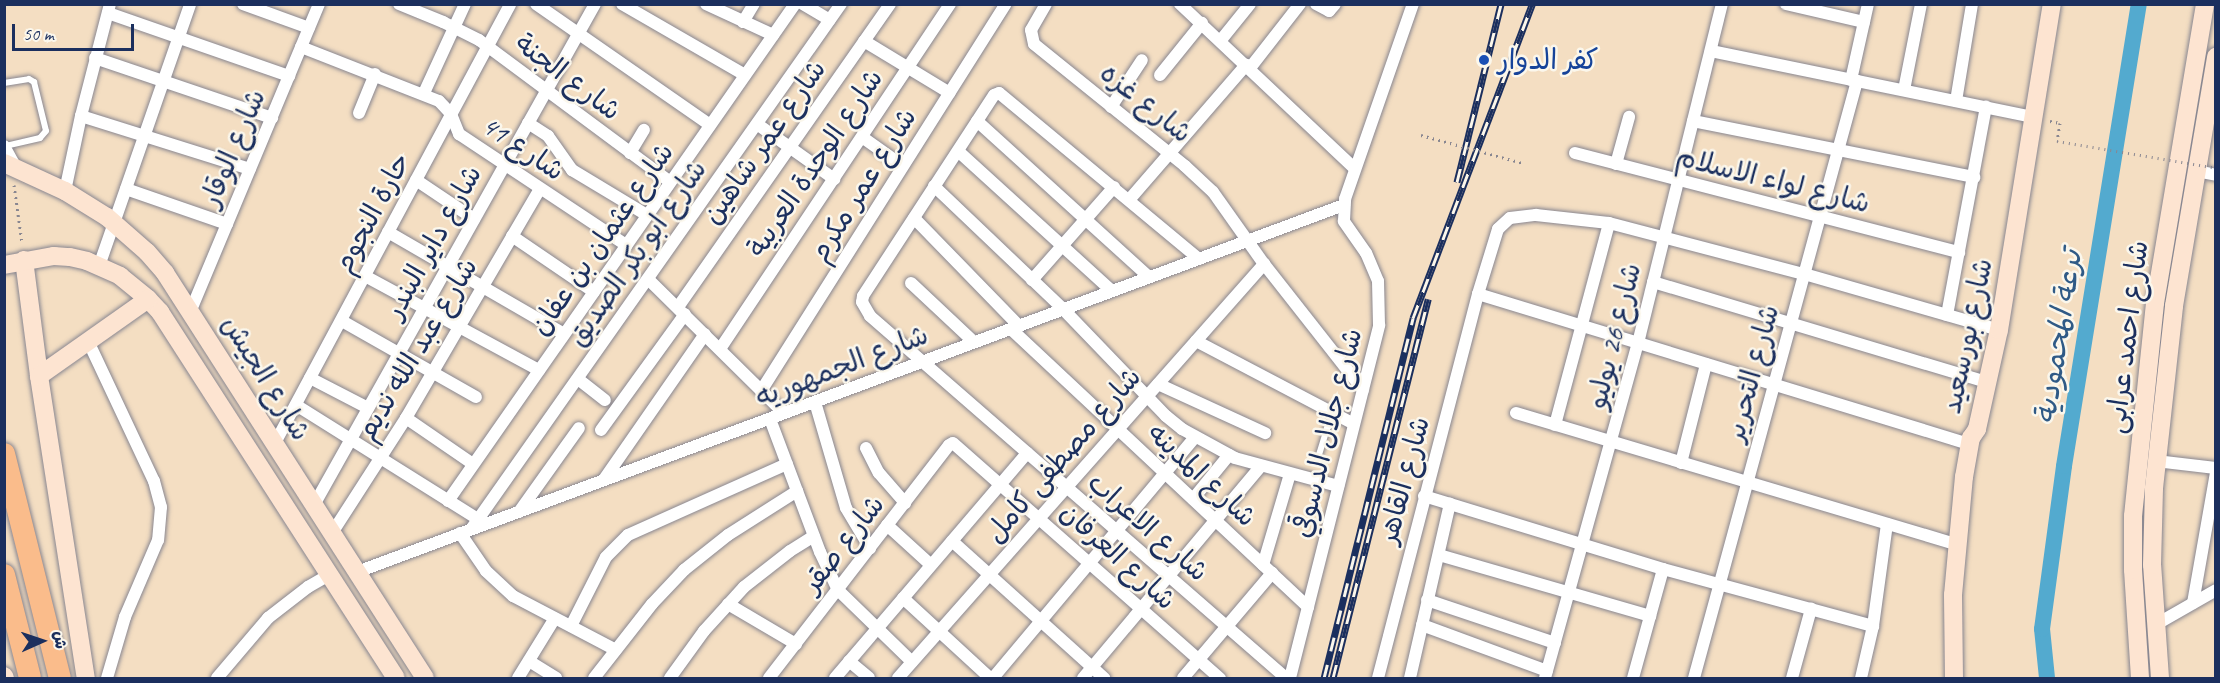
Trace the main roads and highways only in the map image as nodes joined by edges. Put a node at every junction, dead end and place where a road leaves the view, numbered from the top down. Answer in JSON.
{"nodes":[{"id":1,"x":2052,"y":4,"type":"edge"},
{"id":2,"x":2205,"y":4,"type":"edge"},
{"id":3,"x":2216,"y":57,"type":"edge"},
{"id":4,"x":11,"y":166,"type":"edge"},
{"id":5,"x":24,"y":260,"type":"junction"},
{"id":6,"x":4,"y":265,"type":"edge"},
{"id":7,"x":148,"y":298,"type":"junction"},
{"id":8,"x":2155,"y":303,"type":"junction"},
{"id":9,"x":2174,"y":306,"type":"junction"},
{"id":10,"x":39,"y":376,"type":"junction"},
{"id":11,"x":4,"y":454,"type":"edge"},
{"id":12,"x":2152,"y":515,"type":"junction"},
{"id":13,"x":2133,"y":516,"type":"junction"},
{"id":14,"x":4,"y":575,"type":"edge"},
{"id":15,"x":30,"y":678,"type":"edge"},
{"id":16,"x":60,"y":678,"type":"edge"},
{"id":17,"x":87,"y":678,"type":"edge"},
{"id":18,"x":396,"y":678,"type":"edge"},
{"id":19,"x":425,"y":678,"type":"edge"},
{"id":20,"x":1954,"y":678,"type":"edge"},
{"id":21,"x":2140,"y":678,"type":"edge"},
{"id":22,"x":2160,"y":678,"type":"edge"}],
"edges":[{"from":1,"to":20,"type":"main road","name":"شارع بورسعيد"},
{"from":2,"to":8,"type":"main road","name":"شارع احمد عرابى"},
{"from":3,"to":9,"type":"main road","name":"شارع احمد عرابى"},
{"from":4,"to":19,"type":"main road","name":"شارع الجيش"},
{"from":5,"to":6,"type":"main road","name":"شارع الجيش"},
{"from":5,"to":7,"type":"main road","name":"شارع الجيش"},
{"from":5,"to":10,"type":"main road"},
{"from":7,"to":10,"type":"main road"},
{"from":7,"to":18,"type":"main road","name":"شارع الجيش"},
{"from":8,"to":9,"type":"main road"},
{"from":8,"to":13,"type":"main road","name":"شارع احمد عرابى"},
{"from":9,"to":12,"type":"main road","name":"شارع احمد عرابى"},
{"from":10,"to":17,"type":"main road"},
{"from":11,"to":16,"type":"highway"},
{"from":12,"to":13,"type":"main road"},
{"from":12,"to":22,"type":"main road","name":"شارع احمد عرابى"},
{"from":13,"to":21,"type":"main road","name":"شارع احمد عرابى"},
{"from":14,"to":15,"type":"highway"}]}
